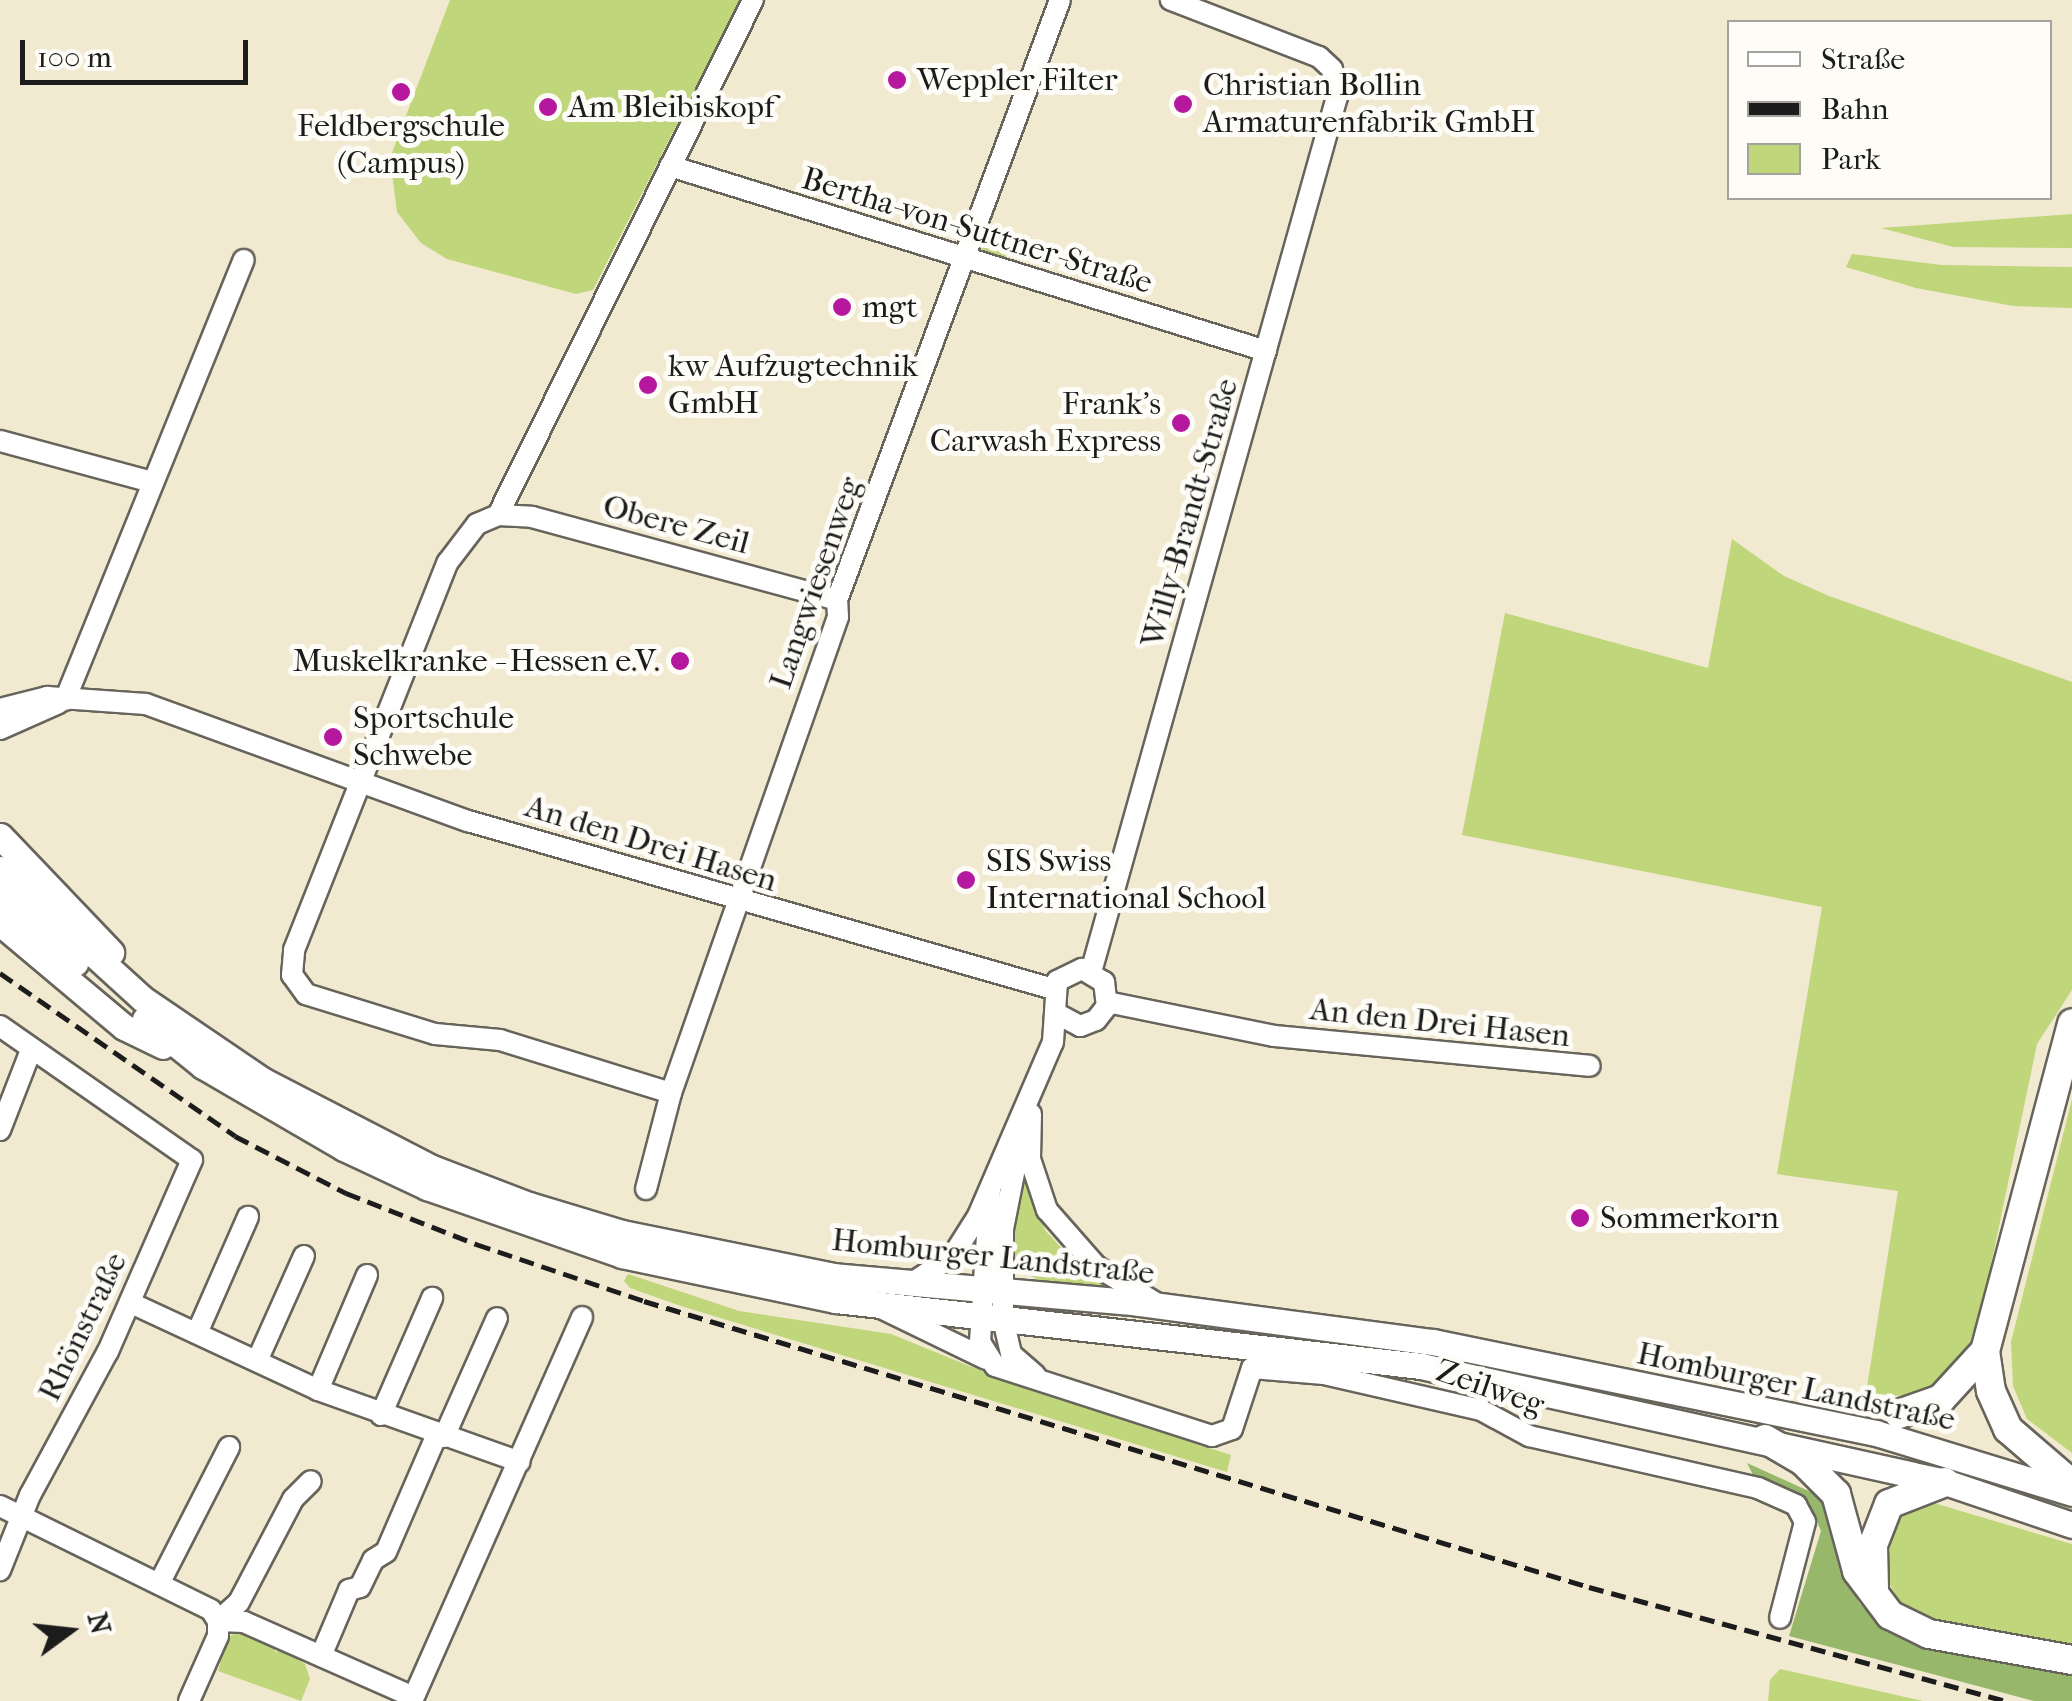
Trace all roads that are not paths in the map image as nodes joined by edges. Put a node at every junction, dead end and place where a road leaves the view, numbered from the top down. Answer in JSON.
{"nodes":[{"id":1,"x":752,"y":0,"type":"edge"},
{"id":2,"x":1060,"y":0,"type":"edge"},
{"id":3,"x":1171,"y":0,"type":"edge"},
{"id":4,"x":670,"y":166,"type":"junction"},
{"id":5,"x":964,"y":258,"type":"junction"},
{"id":6,"x":244,"y":260,"type":"dead end"},
{"id":7,"x":1266,"y":351,"type":"junction"},
{"id":8,"x":0,"y":442,"type":"edge"},
{"id":9,"x":152,"y":482,"type":"junction"},
{"id":10,"x":498,"y":515,"type":"junction"},
{"id":11,"x":837,"y":600,"type":"junction"},
{"id":12,"x":65,"y":700,"type":"junction"},
{"id":13,"x":0,"y":709,"type":"edge"},
{"id":14,"x":0,"y":729,"type":"edge"},
{"id":15,"x":358,"y":784,"type":"junction"},
{"id":16,"x":0,"y":836,"type":"edge"},
{"id":17,"x":0,"y":869,"type":"edge"},
{"id":18,"x":0,"y":897,"type":"edge"},
{"id":19,"x":739,"y":903,"type":"junction"},
{"id":20,"x":0,"y":923,"type":"edge"},
{"id":21,"x":1091,"y":972,"type":"junction"},
{"id":22,"x":1053,"y":989,"type":"junction"},
{"id":23,"x":1107,"y":1002,"type":"junction"},
{"id":24,"x":1056,"y":1014,"type":"junction"},
{"id":25,"x":2072,"y":1023,"type":"edge"},
{"id":26,"x":0,"y":1026,"type":"edge"},
{"id":27,"x":1080,"y":1026,"type":"junction"},
{"id":28,"x":31,"y":1050,"type":"junction"},
{"id":29,"x":2065,"y":1053,"type":"edge"},
{"id":30,"x":210,"y":1058,"type":"junction"},
{"id":31,"x":1590,"y":1066,"type":"dead end"},
{"id":32,"x":672,"y":1093,"type":"junction"},
{"id":33,"x":1032,"y":1114,"type":"junction"},
{"id":34,"x":0,"y":1130,"type":"edge"},
{"id":35,"x":646,"y":1189,"type":"dead end"},
{"id":36,"x":990,"y":1191,"type":"junction"},
{"id":37,"x":248,"y":1218,"type":"dead end"},
{"id":38,"x":304,"y":1256,"type":"dead end"},
{"id":39,"x":368,"y":1275,"type":"dead end"},
{"id":40,"x":908,"y":1285,"type":"junction"},
{"id":41,"x":432,"y":1298,"type":"dead end"},
{"id":42,"x":131,"y":1303,"type":"junction"},
{"id":43,"x":992,"y":1305,"type":"junction"},
{"id":44,"x":877,"y":1306,"type":"junction"},
{"id":45,"x":1162,"y":1306,"type":"junction"},
{"id":46,"x":582,"y":1316,"type":"dead end"},
{"id":47,"x":497,"y":1318,"type":"dead end"},
{"id":48,"x":197,"y":1333,"type":"junction"},
{"id":49,"x":1985,"y":1351,"type":"junction"},
{"id":50,"x":986,"y":1359,"type":"junction"},
{"id":51,"x":257,"y":1362,"type":"junction"},
{"id":52,"x":1036,"y":1376,"type":"junction"},
{"id":53,"x":318,"y":1390,"type":"junction"},
{"id":54,"x":1899,"y":1414,"type":"joint"},
{"id":55,"x":381,"y":1415,"type":"junction"},
{"id":56,"x":1801,"y":1416,"type":"junction"},
{"id":57,"x":440,"y":1435,"type":"junction"},
{"id":58,"x":1766,"y":1439,"type":"junction"},
{"id":59,"x":228,"y":1447,"type":"dead end"},
{"id":60,"x":520,"y":1462,"type":"junction"},
{"id":61,"x":311,"y":1481,"type":"dead end"},
{"id":62,"x":1945,"y":1482,"type":"junction"},
{"id":63,"x":2072,"y":1484,"type":"edge"},
{"id":64,"x":2072,"y":1493,"type":"edge"},
{"id":65,"x":0,"y":1506,"type":"edge"},
{"id":66,"x":20,"y":1517,"type":"junction"},
{"id":67,"x":2072,"y":1526,"type":"edge"},
{"id":68,"x":0,"y":1570,"type":"edge"},
{"id":69,"x":160,"y":1584,"type":"junction"},
{"id":70,"x":1880,"y":1604,"type":"junction"},
{"id":71,"x":1780,"y":1618,"type":"dead end"},
{"id":72,"x":218,"y":1622,"type":"junction"},
{"id":73,"x":320,"y":1656,"type":"junction"},
{"id":74,"x":2072,"y":1660,"type":"edge"},
{"id":75,"x":413,"y":1699,"type":"edge"},
{"id":76,"x":189,"y":1701,"type":"edge"}],
"edges":[{"from":1,"to":4,"type":"street"},
{"from":2,"to":5,"type":"street","name":"Langwiesenweg"},
{"from":3,"to":7,"type":"street","name":"Willy-Brandt-Straße"},
{"from":4,"to":5,"type":"street","name":"Bertha-von-Suttner-Straße"},
{"from":4,"to":10,"type":"street"},
{"from":5,"to":7,"type":"street","name":"Bertha-von-Suttner-Straße"},
{"from":5,"to":11,"type":"street","name":"Langwiesenweg"},
{"from":6,"to":9,"type":"street"},
{"from":7,"to":21,"type":"street","name":"Willy-Brandt-Straße"},
{"from":8,"to":9,"type":"street"},
{"from":9,"to":12,"type":"street"},
{"from":10,"to":11,"type":"street","name":"Obere Zeil"},
{"from":10,"to":15,"type":"street"},
{"from":11,"to":19,"type":"street","name":"Langwiesenweg"},
{"from":12,"to":13,"type":"street","name":"An den Drei Hasen"},
{"from":12,"to":14,"type":"street","name":"An den Drei Hasen"},
{"from":12,"to":15,"type":"street","name":"An den Drei Hasen"},
{"from":15,"to":19,"type":"street","name":"An den Drei Hasen"},
{"from":15,"to":32,"type":"street"},
{"from":16,"to":30,"type":"main road"},
{"from":17,"to":30,"type":"main road","name":"Homburger Landstraße"},
{"from":18,"to":30,"type":"main road","name":"Homburger Landstraße"},
{"from":19,"to":22,"type":"street","name":"An den Drei Hasen"},
{"from":19,"to":32,"type":"street","name":"Langwiesenweg"},
{"from":20,"to":30,"type":"main road"},
{"from":21,"to":22,"type":"street"},
{"from":21,"to":23,"type":"street"},
{"from":22,"to":24,"type":"street"},
{"from":23,"to":27,"type":"street"},
{"from":23,"to":31,"type":"street","name":"An den Drei Hasen"},
{"from":24,"to":27,"type":"street"},
{"from":24,"to":36,"type":"street"},
{"from":25,"to":29,"type":"highway"},
{"from":26,"to":28,"type":"street"},
{"from":27,"to":33,"type":"street"},
{"from":28,"to":34,"type":"street"},
{"from":28,"to":42,"type":"street","name":"Rhönstraße"},
{"from":29,"to":49,"type":"highway"},
{"from":30,"to":40,"type":"main road","name":"Homburger Landstraße"},
{"from":30,"to":44,"type":"main road","name":"Homburger Landstraße"},
{"from":32,"to":35,"type":"street","name":"Langwiesenweg"},
{"from":33,"to":43,"type":"street"},
{"from":33,"to":45,"type":"street"},
{"from":36,"to":40,"type":"street"},
{"from":36,"to":43,"type":"street"},
{"from":37,"to":48,"type":"street"},
{"from":38,"to":51,"type":"street"},
{"from":39,"to":53,"type":"street"},
{"from":40,"to":43,"type":"main road","name":"Homburger Landstraße"},
{"from":41,"to":55,"type":"street"},
{"from":42,"to":48,"type":"street"},
{"from":42,"to":66,"type":"street","name":"Rhönstraße"},
{"from":43,"to":44,"type":"main road","name":"Homburger Landstraße"},
{"from":43,"to":45,"type":"main road","name":"Homburger Landstraße"},
{"from":43,"to":50,"type":"street"},
{"from":43,"to":52,"type":"street"},
{"from":43,"to":58,"type":"main road","name":"Homburger Landstraße"},
{"from":44,"to":50,"type":"street","name":"Zeilweg"},
{"from":45,"to":56,"type":"main road","name":"Homburger Landstraße"},
{"from":46,"to":60,"type":"street"},
{"from":47,"to":57,"type":"street"},
{"from":48,"to":51,"type":"street"},
{"from":49,"to":54,"type":"highway"},
{"from":49,"to":63,"type":"highway"},
{"from":50,"to":52,"type":"street","name":"Zeilweg"},
{"from":51,"to":53,"type":"street"},
{"from":52,"to":71,"type":"street","name":"Zeilweg"},
{"from":53,"to":55,"type":"street"},
{"from":54,"to":56,"type":"main road"},
{"from":55,"to":57,"type":"street"},
{"from":56,"to":64,"type":"main road","name":"Homburger Landstraße"},
{"from":57,"to":60,"type":"street"},
{"from":57,"to":73,"type":"street"},
{"from":58,"to":62,"type":"main road","name":"Homburger Landstraße"},
{"from":58,"to":70,"type":"highway"},
{"from":59,"to":69,"type":"street"},
{"from":60,"to":75,"type":"street"},
{"from":61,"to":72,"type":"street"},
{"from":62,"to":67,"type":"main road","name":"Homburger Landstraße"},
{"from":62,"to":70,"type":"highway"},
{"from":65,"to":66,"type":"street"},
{"from":66,"to":68,"type":"street","name":"Rhönstraße"},
{"from":66,"to":69,"type":"street"},
{"from":69,"to":72,"type":"street"},
{"from":70,"to":74,"type":"highway"},
{"from":72,"to":73,"type":"street"},
{"from":72,"to":76,"type":"street"},
{"from":73,"to":75,"type":"street"}]}
